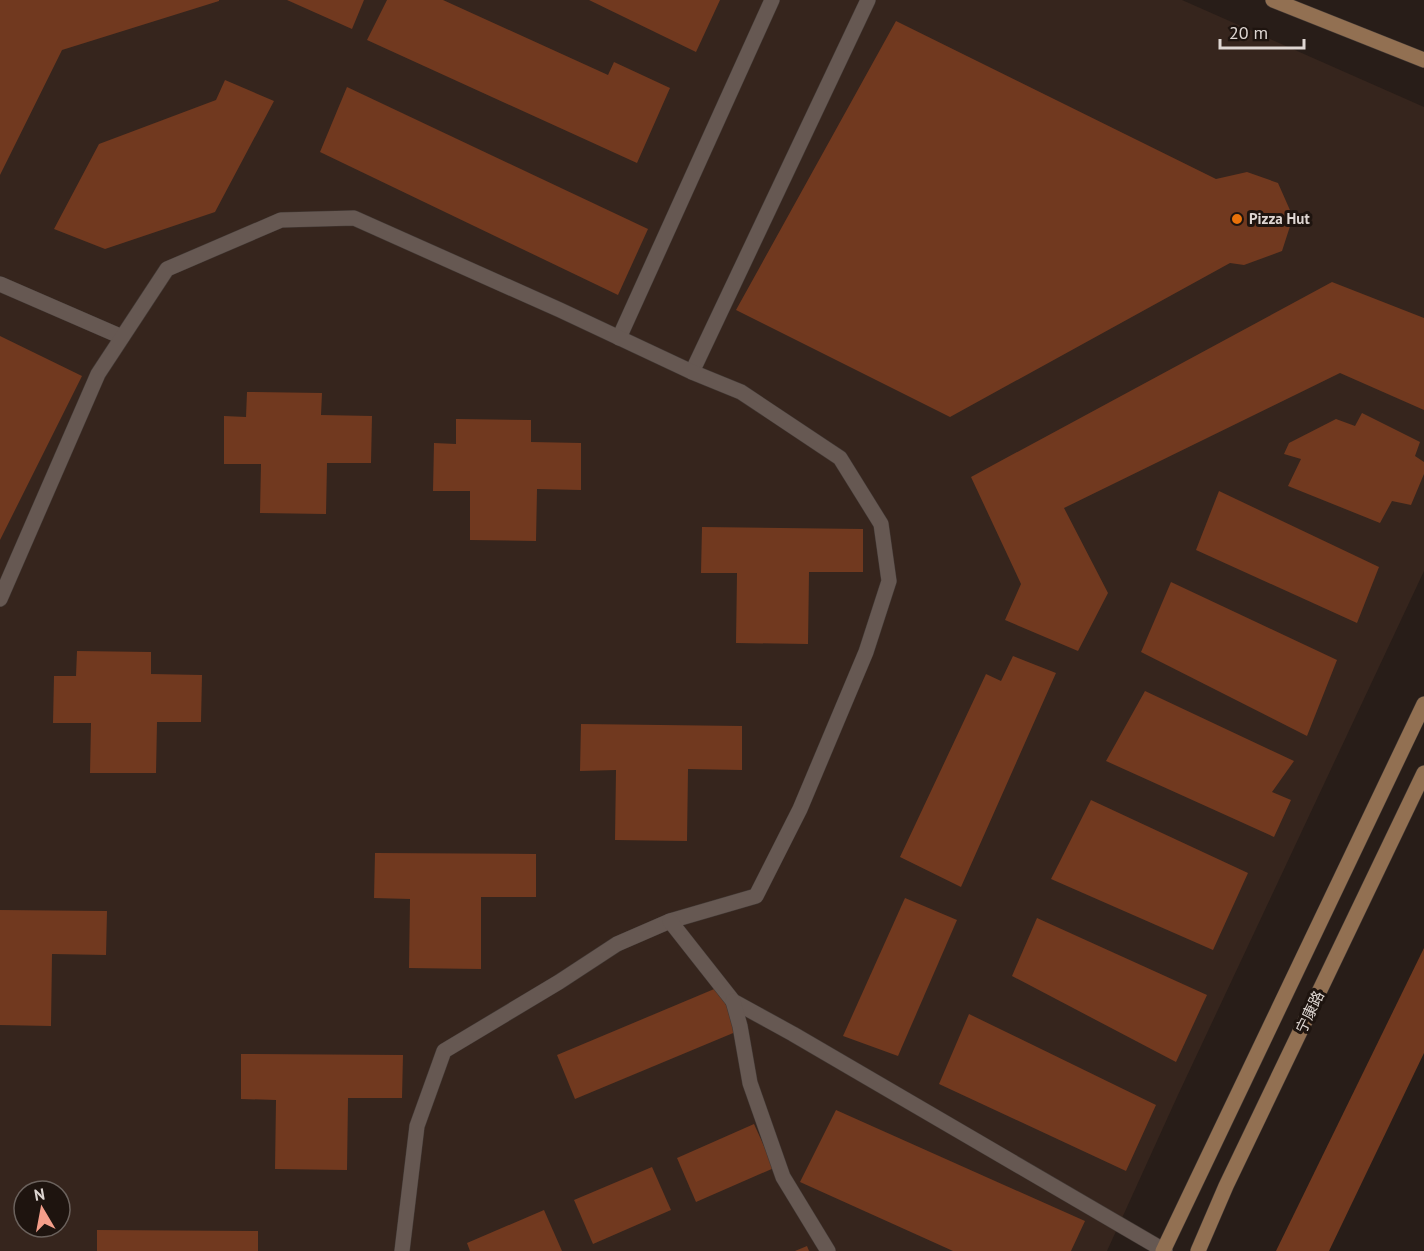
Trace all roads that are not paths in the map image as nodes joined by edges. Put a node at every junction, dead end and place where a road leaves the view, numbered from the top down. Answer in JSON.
{"nodes":[{"id":1,"x":772,"y":0,"type":"edge"},
{"id":2,"x":868,"y":0,"type":"edge"},
{"id":3,"x":1273,"y":0,"type":"edge"},
{"id":4,"x":1424,"y":60,"type":"edge"},
{"id":5,"x":0,"y":284,"type":"edge"},
{"id":6,"x":122,"y":337,"type":"junction"},
{"id":7,"x":619,"y":338,"type":"junction"},
{"id":8,"x":692,"y":372,"type":"junction"},
{"id":9,"x":0,"y":599,"type":"edge"},
{"id":10,"x":1424,"y":704,"type":"edge"},
{"id":11,"x":1424,"y":773,"type":"edge"},
{"id":12,"x":670,"y":921,"type":"junction"},
{"id":13,"x":733,"y":1001,"type":"junction"},
{"id":14,"x":402,"y":1251,"type":"edge"},
{"id":15,"x":828,"y":1251,"type":"edge"},
{"id":16,"x":1164,"y":1251,"type":"edge"},
{"id":17,"x":1198,"y":1251,"type":"edge"}],
"edges":[{"from":1,"to":7,"type":"street"},
{"from":2,"to":8,"type":"street"},
{"from":3,"to":4,"type":"main road"},
{"from":5,"to":6,"type":"street"},
{"from":6,"to":7,"type":"street"},
{"from":6,"to":9,"type":"street"},
{"from":7,"to":8,"type":"street"},
{"from":8,"to":12,"type":"street"},
{"from":10,"to":16,"type":"main road"},
{"from":11,"to":17,"type":"main road","name":"宁康路"},
{"from":12,"to":13,"type":"street"},
{"from":12,"to":14,"type":"street"},
{"from":13,"to":15,"type":"street"},
{"from":13,"to":16,"type":"street"}]}
